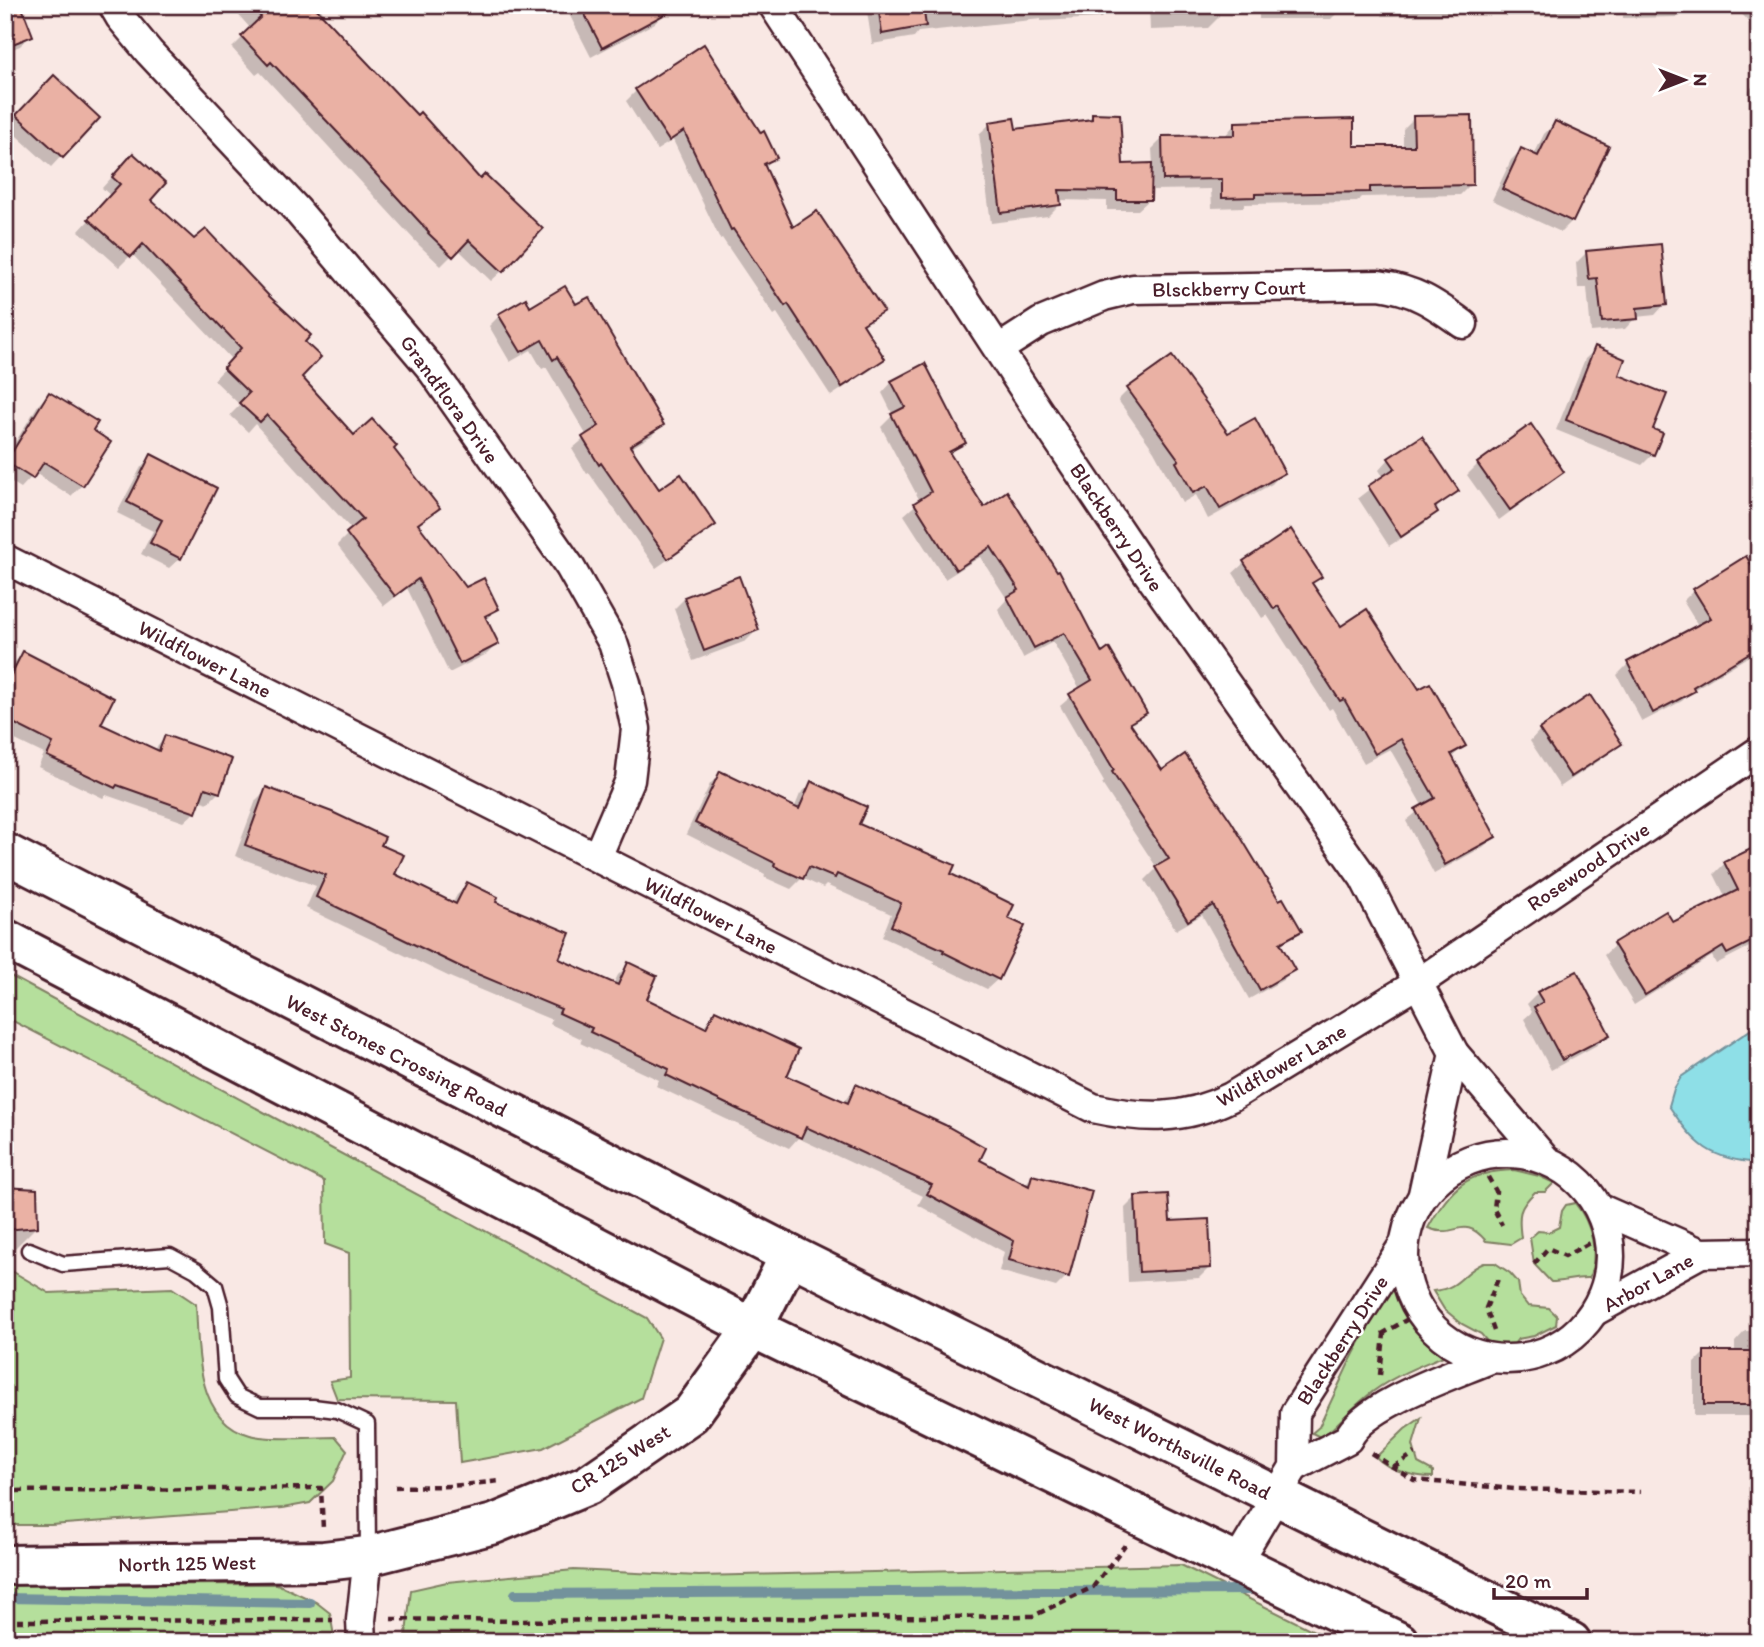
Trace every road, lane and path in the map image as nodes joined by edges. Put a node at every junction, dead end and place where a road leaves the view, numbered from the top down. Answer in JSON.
{"nodes":[{"id":1,"x":113,"y":5,"type":"edge"},
{"id":2,"x":773,"y":5,"type":"edge"},
{"id":3,"x":1463,"y":324,"type":"dead end"},
{"id":4,"x":999,"y":349,"type":"junction"},
{"id":5,"x":5,"y":558,"type":"edge"},
{"id":6,"x":1759,"y":751,"type":"edge"},
{"id":7,"x":5,"y":853,"type":"edge"},
{"id":8,"x":597,"y":857,"type":"junction"},
{"id":9,"x":5,"y":939,"type":"edge"},
{"id":10,"x":1418,"y":983,"type":"junction"},
{"id":11,"x":1454,"y":1053,"type":"junction"},
{"id":12,"x":1476,"y":1156,"type":"junction"},
{"id":13,"x":1545,"y":1159,"type":"junction"},
{"id":14,"x":1423,"y":1194,"type":"junction"},
{"id":15,"x":1603,"y":1220,"type":"junction"},
{"id":16,"x":1503,"y":1225,"type":"dead end"},
{"id":17,"x":1404,"y":1244,"type":"junction"},
{"id":18,"x":29,"y":1250,"type":"dead end"},
{"id":19,"x":1759,"y":1252,"type":"edge"},
{"id":20,"x":1701,"y":1253,"type":"junction"},
{"id":21,"x":790,"y":1255,"type":"junction"},
{"id":22,"x":1534,"y":1264,"type":"dead end"},
{"id":23,"x":1498,"y":1279,"type":"dead end"},
{"id":24,"x":1595,"y":1311,"type":"junction"},
{"id":25,"x":1420,"y":1312,"type":"junction"},
{"id":26,"x":753,"y":1328,"type":"junction"},
{"id":27,"x":1376,"y":1331,"type":"dead end"},
{"id":28,"x":1384,"y":1334,"type":"junction"},
{"id":29,"x":1496,"y":1359,"type":"junction"},
{"id":30,"x":1384,"y":1385,"type":"dead end"},
{"id":31,"x":1370,"y":1453,"type":"dead end"},
{"id":32,"x":1415,"y":1453,"type":"dead end"},
{"id":33,"x":1393,"y":1467,"type":"junction"},
{"id":34,"x":505,"y":1481,"type":"dead end"},
{"id":35,"x":1285,"y":1482,"type":"junction"},
{"id":36,"x":395,"y":1487,"type":"dead end"},
{"id":37,"x":321,"y":1488,"type":"dead end"},
{"id":38,"x":5,"y":1491,"type":"edge"},
{"id":39,"x":1640,"y":1492,"type":"dead end"},
{"id":40,"x":1129,"y":1540,"type":"dead end"},
{"id":41,"x":368,"y":1556,"type":"junction"},
{"id":42,"x":1237,"y":1562,"type":"junction"},
{"id":43,"x":5,"y":1565,"type":"edge"},
{"id":44,"x":409,"y":1619,"type":"dead end"},
{"id":45,"x":324,"y":1620,"type":"dead end"},
{"id":46,"x":5,"y":1621,"type":"edge"},
{"id":47,"x":362,"y":1642,"type":"edge"},
{"id":48,"x":1399,"y":1642,"type":"edge"},
{"id":49,"x":1570,"y":1642,"type":"edge"}],
"edges":[{"from":1,"to":8,"type":"street","name":"Grandflora Drive"},
{"from":2,"to":4,"type":"street","name":"Blackberry Drive"},
{"from":3,"to":4,"type":"street","name":"Blsckberry Court"},
{"from":4,"to":10,"type":"street","name":"Blackberry Drive"},
{"from":5,"to":8,"type":"street","name":"Wildflower Lane"},
{"from":6,"to":10,"type":"street","name":"Rosewood Drive"},
{"from":7,"to":21,"type":"main road","name":"West Stones Crossing Road"},
{"from":8,"to":10,"type":"street","name":"Wildflower Lane"},
{"from":9,"to":26,"type":"main road"},
{"from":10,"to":11,"type":"street","name":"Blackberry Drive"},
{"from":11,"to":13,"type":"street","name":"Blackberry Drive"},
{"from":11,"to":14,"type":"street","name":"Blackberry Drive"},
{"from":12,"to":13,"type":"street","name":"Blackberry Drive"},
{"from":12,"to":14,"type":"street","name":"Blackberry Drive"},
{"from":12,"to":16,"type":"path"},
{"from":13,"to":15,"type":"street","name":"Blackberry Drive"},
{"from":14,"to":17,"type":"street","name":"Blackberry Drive"},
{"from":15,"to":20,"type":"street","name":"Arbor Lane"},
{"from":15,"to":22,"type":"path"},
{"from":15,"to":24,"type":"street","name":"Blackberry Drive"},
{"from":17,"to":25,"type":"street","name":"Blackberry Drive"},
{"from":17,"to":35,"type":"street","name":"Blackberry Drive"},
{"from":18,"to":41,"type":"lane"},
{"from":19,"to":20,"type":"street","name":"Arbor Lane"},
{"from":20,"to":24,"type":"street","name":"Arbor Lane"},
{"from":21,"to":26,"type":"main road","name":"CR 125 West"},
{"from":21,"to":35,"type":"main road","name":"West Worthsville Road"},
{"from":23,"to":29,"type":"path"},
{"from":24,"to":29,"type":"street","name":"Blackberry Drive"},
{"from":25,"to":28,"type":"path"},
{"from":25,"to":29,"type":"street","name":"Blackberry Drive"},
{"from":26,"to":41,"type":"main road","name":"CR 125 West"},
{"from":26,"to":42,"type":"main road"},
{"from":27,"to":28,"type":"path"},
{"from":28,"to":30,"type":"path"},
{"from":29,"to":35,"type":"street","name":"Blackberry Drive"},
{"from":31,"to":33,"type":"path"},
{"from":32,"to":33,"type":"path"},
{"from":33,"to":39,"type":"path"},
{"from":34,"to":36,"type":"path"},
{"from":35,"to":42,"type":"street"},
{"from":35,"to":49,"type":"main road","name":"West Worthsville Road"},
{"from":37,"to":38,"type":"path"},
{"from":40,"to":44,"type":"path"},
{"from":41,"to":43,"type":"main road","name":"North 125 West"},
{"from":41,"to":47,"type":"street"},
{"from":42,"to":48,"type":"main road"},
{"from":45,"to":46,"type":"path"}]}
